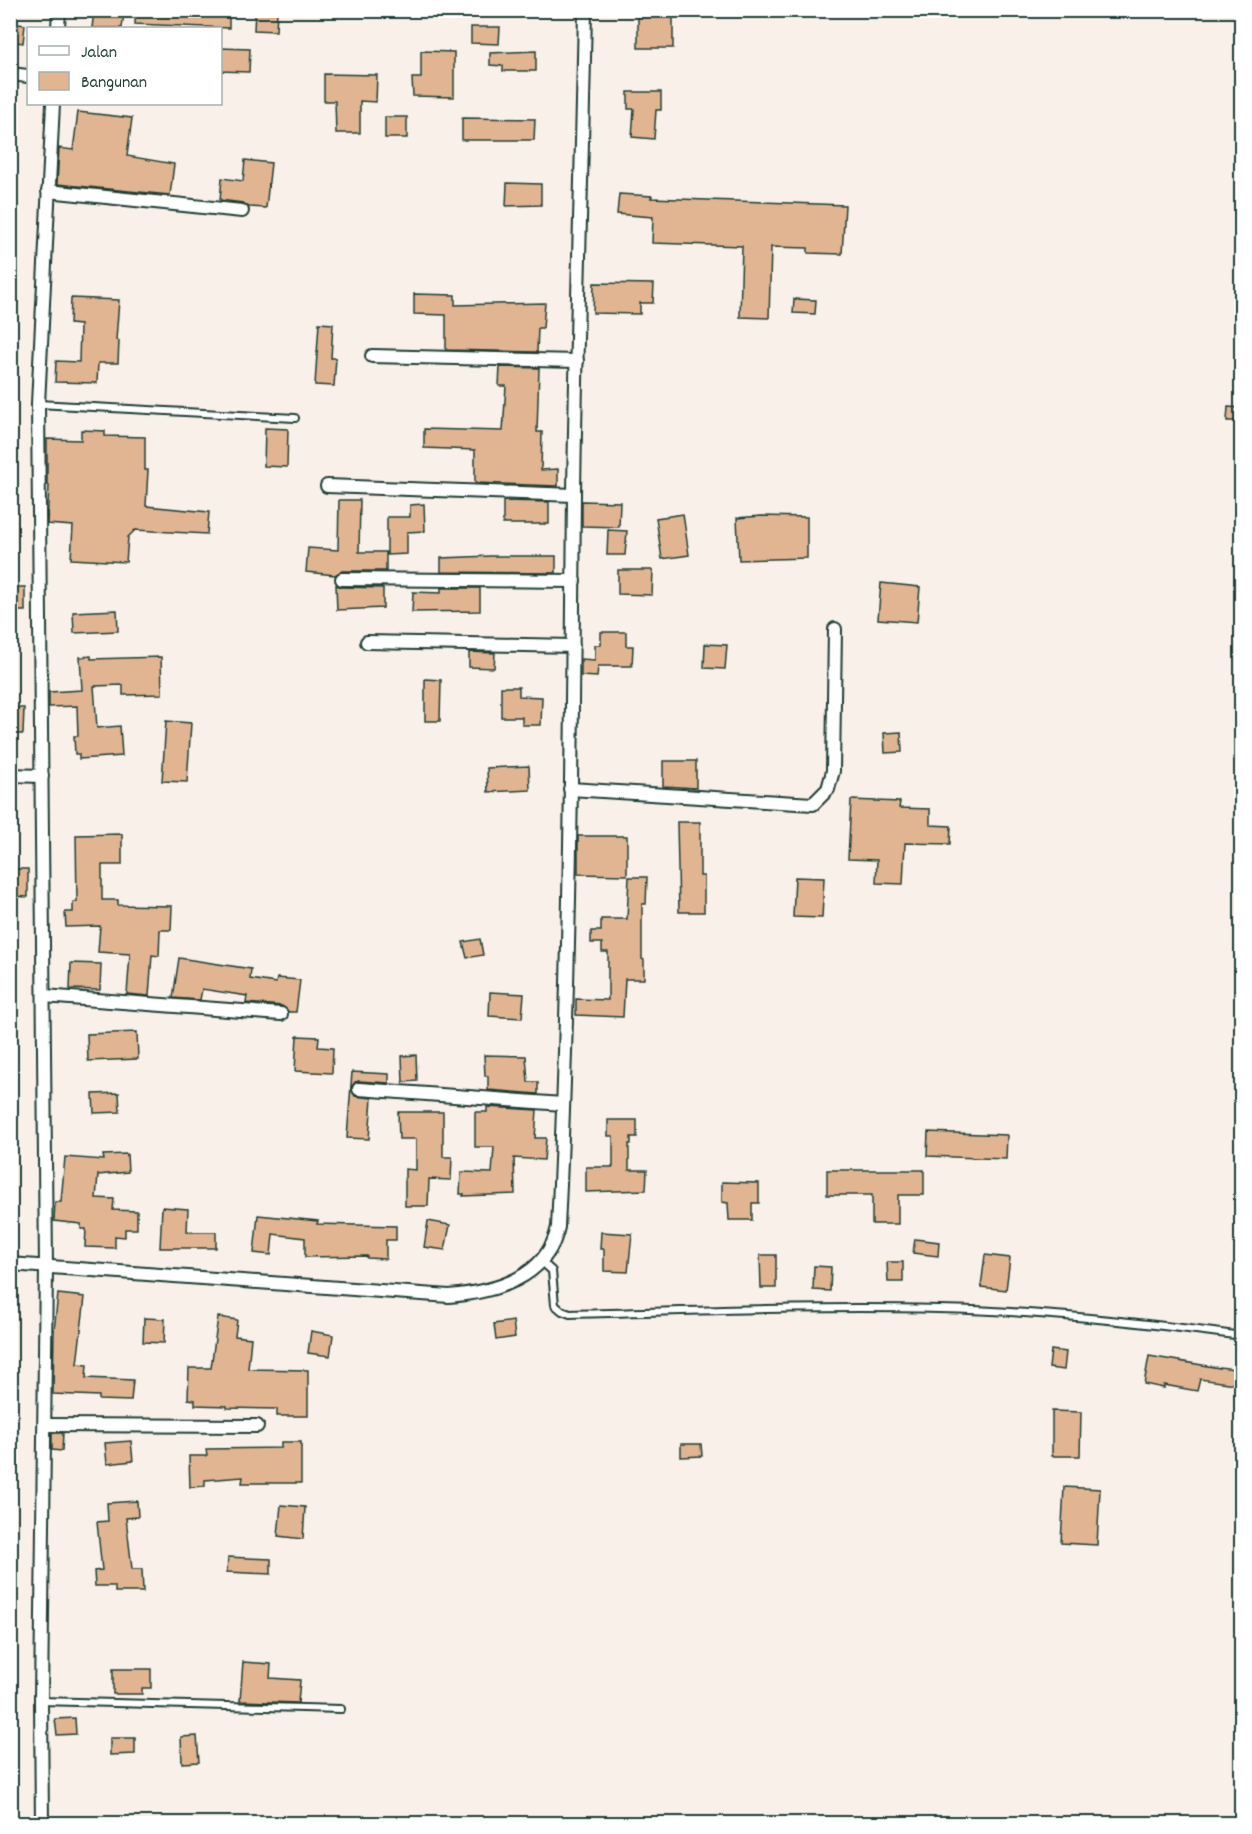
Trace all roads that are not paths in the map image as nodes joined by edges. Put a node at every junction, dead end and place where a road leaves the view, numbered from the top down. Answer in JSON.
{"nodes":[{"id":1,"x":59,"y":10,"type":"edge"},
{"id":2,"x":585,"y":10,"type":"edge"},
{"id":3,"x":58,"y":27,"type":"edge"},
{"id":4,"x":10,"y":74,"type":"edge"},
{"id":5,"x":27,"y":76,"type":"edge"},
{"id":6,"x":53,"y":105,"type":"edge"},
{"id":7,"x":48,"y":190,"type":"junction"},
{"id":8,"x":242,"y":211,"type":"dead end"},
{"id":9,"x":372,"y":356,"type":"dead end"},
{"id":10,"x":577,"y":361,"type":"junction"},
{"id":11,"x":38,"y":404,"type":"junction"},
{"id":12,"x":295,"y":418,"type":"dead end"},
{"id":13,"x":327,"y":486,"type":"dead end"},
{"id":14,"x":574,"y":495,"type":"junction"},
{"id":15,"x":342,"y":579,"type":"dead end"},
{"id":16,"x":574,"y":581,"type":"junction"},
{"id":17,"x":835,"y":628,"type":"dead end"},
{"id":18,"x":367,"y":642,"type":"dead end"},
{"id":19,"x":573,"y":646,"type":"junction"},
{"id":20,"x":10,"y":775,"type":"edge"},
{"id":21,"x":42,"y":777,"type":"junction"},
{"id":22,"x":570,"y":789,"type":"junction"},
{"id":23,"x":44,"y":996,"type":"junction"},
{"id":24,"x":281,"y":1014,"type":"dead end"},
{"id":25,"x":359,"y":1089,"type":"dead end"},
{"id":26,"x":563,"y":1104,"type":"junction"},
{"id":27,"x":541,"y":1261,"type":"junction"},
{"id":28,"x":10,"y":1264,"type":"edge"},
{"id":29,"x":46,"y":1267,"type":"junction"},
{"id":30,"x":1242,"y":1336,"type":"edge"},
{"id":31,"x":45,"y":1425,"type":"junction"},
{"id":32,"x":256,"y":1426,"type":"dead end"},
{"id":33,"x":41,"y":1701,"type":"junction"},
{"id":34,"x":341,"y":1709,"type":"dead end"},
{"id":35,"x":42,"y":1824,"type":"edge"}],
"edges":[{"from":1,"to":3,"type":"street"},
{"from":2,"to":10,"type":"street"},
{"from":4,"to":5,"type":"street"},
{"from":6,"to":7,"type":"street"},
{"from":7,"to":8,"type":"street"},
{"from":7,"to":11,"type":"street"},
{"from":9,"to":10,"type":"street"},
{"from":10,"to":14,"type":"street"},
{"from":11,"to":12,"type":"lane"},
{"from":11,"to":21,"type":"street"},
{"from":13,"to":14,"type":"street"},
{"from":14,"to":16,"type":"street"},
{"from":15,"to":16,"type":"street"},
{"from":16,"to":19,"type":"street"},
{"from":17,"to":22,"type":"street"},
{"from":18,"to":19,"type":"street"},
{"from":19,"to":22,"type":"street"},
{"from":20,"to":21,"type":"street"},
{"from":21,"to":23,"type":"street"},
{"from":22,"to":26,"type":"street"},
{"from":23,"to":24,"type":"street"},
{"from":23,"to":29,"type":"street"},
{"from":25,"to":26,"type":"street"},
{"from":26,"to":27,"type":"street"},
{"from":27,"to":29,"type":"street"},
{"from":27,"to":30,"type":"lane"},
{"from":28,"to":29,"type":"street"},
{"from":29,"to":31,"type":"street"},
{"from":31,"to":32,"type":"street"},
{"from":31,"to":33,"type":"street"},
{"from":33,"to":34,"type":"lane"},
{"from":33,"to":35,"type":"street"}]}
